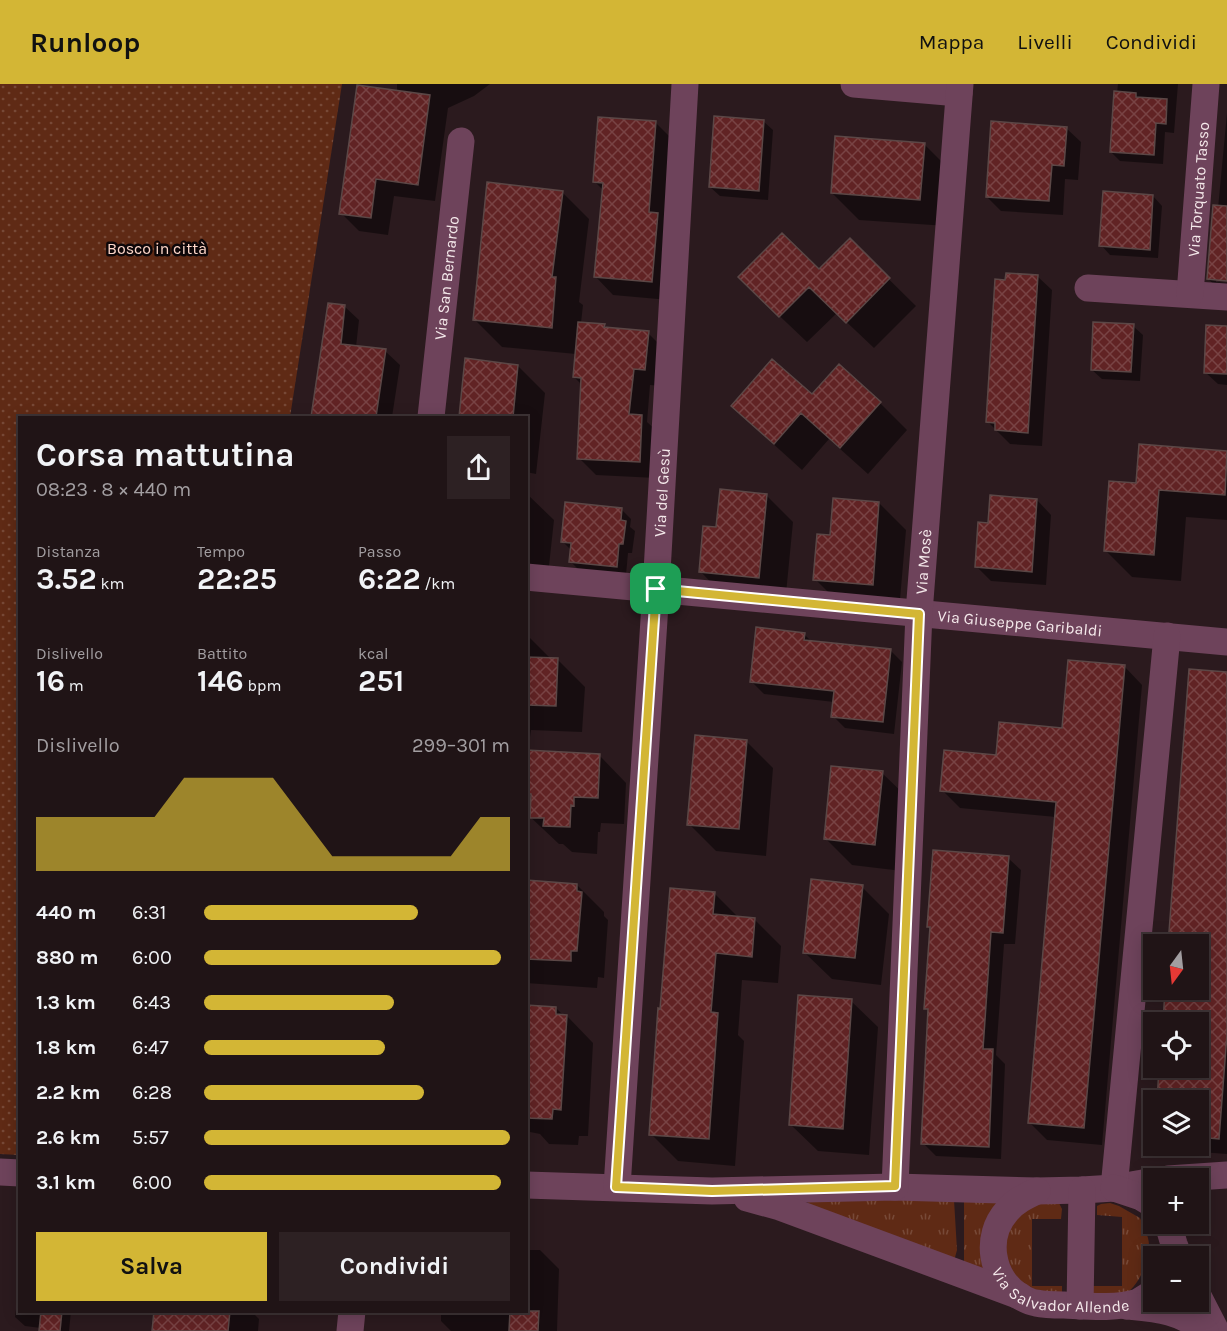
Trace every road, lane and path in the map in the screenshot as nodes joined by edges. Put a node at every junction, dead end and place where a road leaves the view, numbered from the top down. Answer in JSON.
{"nodes":[{"id":1,"x":685,"y":84,"type":"edge"},
{"id":2,"x":854,"y":84,"type":"edge"},
{"id":3,"x":1206,"y":84,"type":"edge"},
{"id":4,"x":960,"y":89,"type":"edge"},
{"id":5,"x":460,"y":141,"type":"dead end"},
{"id":6,"x":1088,"y":288,"type":"dead end"},
{"id":7,"x":1190,"y":294,"type":"junction"},
{"id":8,"x":1227,"y":297,"type":"edge"},
{"id":9,"x":431,"y":416,"type":"edge"},
{"id":10,"x":528,"y":578,"type":"edge"},
{"id":11,"x":656,"y":589,"type":"junction"},
{"id":12,"x":919,"y":614,"type":"junction"},
{"id":13,"x":1167,"y":636,"type":"junction"},
{"id":14,"x":1227,"y":642,"type":"edge"},
{"id":15,"x":0,"y":1172,"type":"edge"},
{"id":16,"x":18,"y":1173,"type":"edge"},
{"id":17,"x":1227,"y":1175,"type":"edge"},
{"id":18,"x":1209,"y":1176,"type":"edge"},
{"id":19,"x":1209,"y":1182,"type":"edge"},
{"id":20,"x":1143,"y":1183,"type":"edge"},
{"id":21,"x":528,"y":1185,"type":"edge"},
{"id":22,"x":895,"y":1186,"type":"junction"},
{"id":23,"x":616,"y":1187,"type":"junction"},
{"id":24,"x":1114,"y":1188,"type":"junction"},
{"id":25,"x":1082,"y":1190,"type":"junction"},
{"id":26,"x":712,"y":1191,"type":"junction"},
{"id":27,"x":1037,"y":1191,"type":"junction"},
{"id":28,"x":1143,"y":1198,"type":"edge"},
{"id":29,"x":1020,"y":1296,"type":"junction"},
{"id":30,"x":1143,"y":1298,"type":"edge"},
{"id":31,"x":1122,"y":1305,"type":"junction"},
{"id":32,"x":1080,"y":1306,"type":"junction"},
{"id":33,"x":1206,"y":1312,"type":"edge"},
{"id":34,"x":352,"y":1313,"type":"edge"},
{"id":35,"x":350,"y":1331,"type":"edge"},
{"id":36,"x":1205,"y":1331,"type":"edge"},
{"id":37,"x":1216,"y":1331,"type":"edge"}],
"edges":[{"from":1,"to":11,"type":"street","name":"Via del Gesù"},
{"from":2,"to":4,"type":"street"},
{"from":3,"to":7,"type":"street","name":"Via Torquato Tasso"},
{"from":4,"to":12,"type":"street","name":"Via Mosè"},
{"from":5,"to":9,"type":"street","name":"Via San Bernardo"},
{"from":6,"to":7,"type":"street"},
{"from":7,"to":8,"type":"street"},
{"from":10,"to":11,"type":"street","name":"Via Giuseppe Garibaldi"},
{"from":11,"to":12,"type":"street","name":"Via Giuseppe Garibaldi"},
{"from":11,"to":23,"type":"street","name":"Via del Gesù"},
{"from":12,"to":13,"type":"street","name":"Via Giuseppe Garibaldi"},
{"from":12,"to":22,"type":"street","name":"Via Mosè"},
{"from":13,"to":14,"type":"street","name":"Via Giuseppe Garibaldi"},
{"from":13,"to":24,"type":"street"},
{"from":15,"to":16,"type":"street"},
{"from":17,"to":18,"type":"street"},
{"from":17,"to":19,"type":"street"},
{"from":20,"to":24,"type":"street","name":"Via Salvador Allende"},
{"from":21,"to":23,"type":"street"},
{"from":22,"to":26,"type":"street","name":"Via Salvador Allende"},
{"from":22,"to":27,"type":"street","name":"Via Salvador Allende"},
{"from":23,"to":26,"type":"street"},
{"from":24,"to":25,"type":"street","name":"Via Salvador Allende"},
{"from":24,"to":28,"type":"street"},
{"from":25,"to":27,"type":"street","name":"Via Salvador Allende"},
{"from":25,"to":32,"type":"street"},
{"from":26,"to":29,"type":"street"},
{"from":27,"to":29,"type":"street","name":"Via Salvador Allende"},
{"from":29,"to":32,"type":"street","name":"Via Salvador Allende"},
{"from":30,"to":31,"type":"street","name":"Via Salvador Allende"},
{"from":31,"to":32,"type":"street","name":"Via Salvador Allende"},
{"from":31,"to":36,"type":"street"},
{"from":33,"to":37,"type":"street"},
{"from":34,"to":35,"type":"street"}]}
